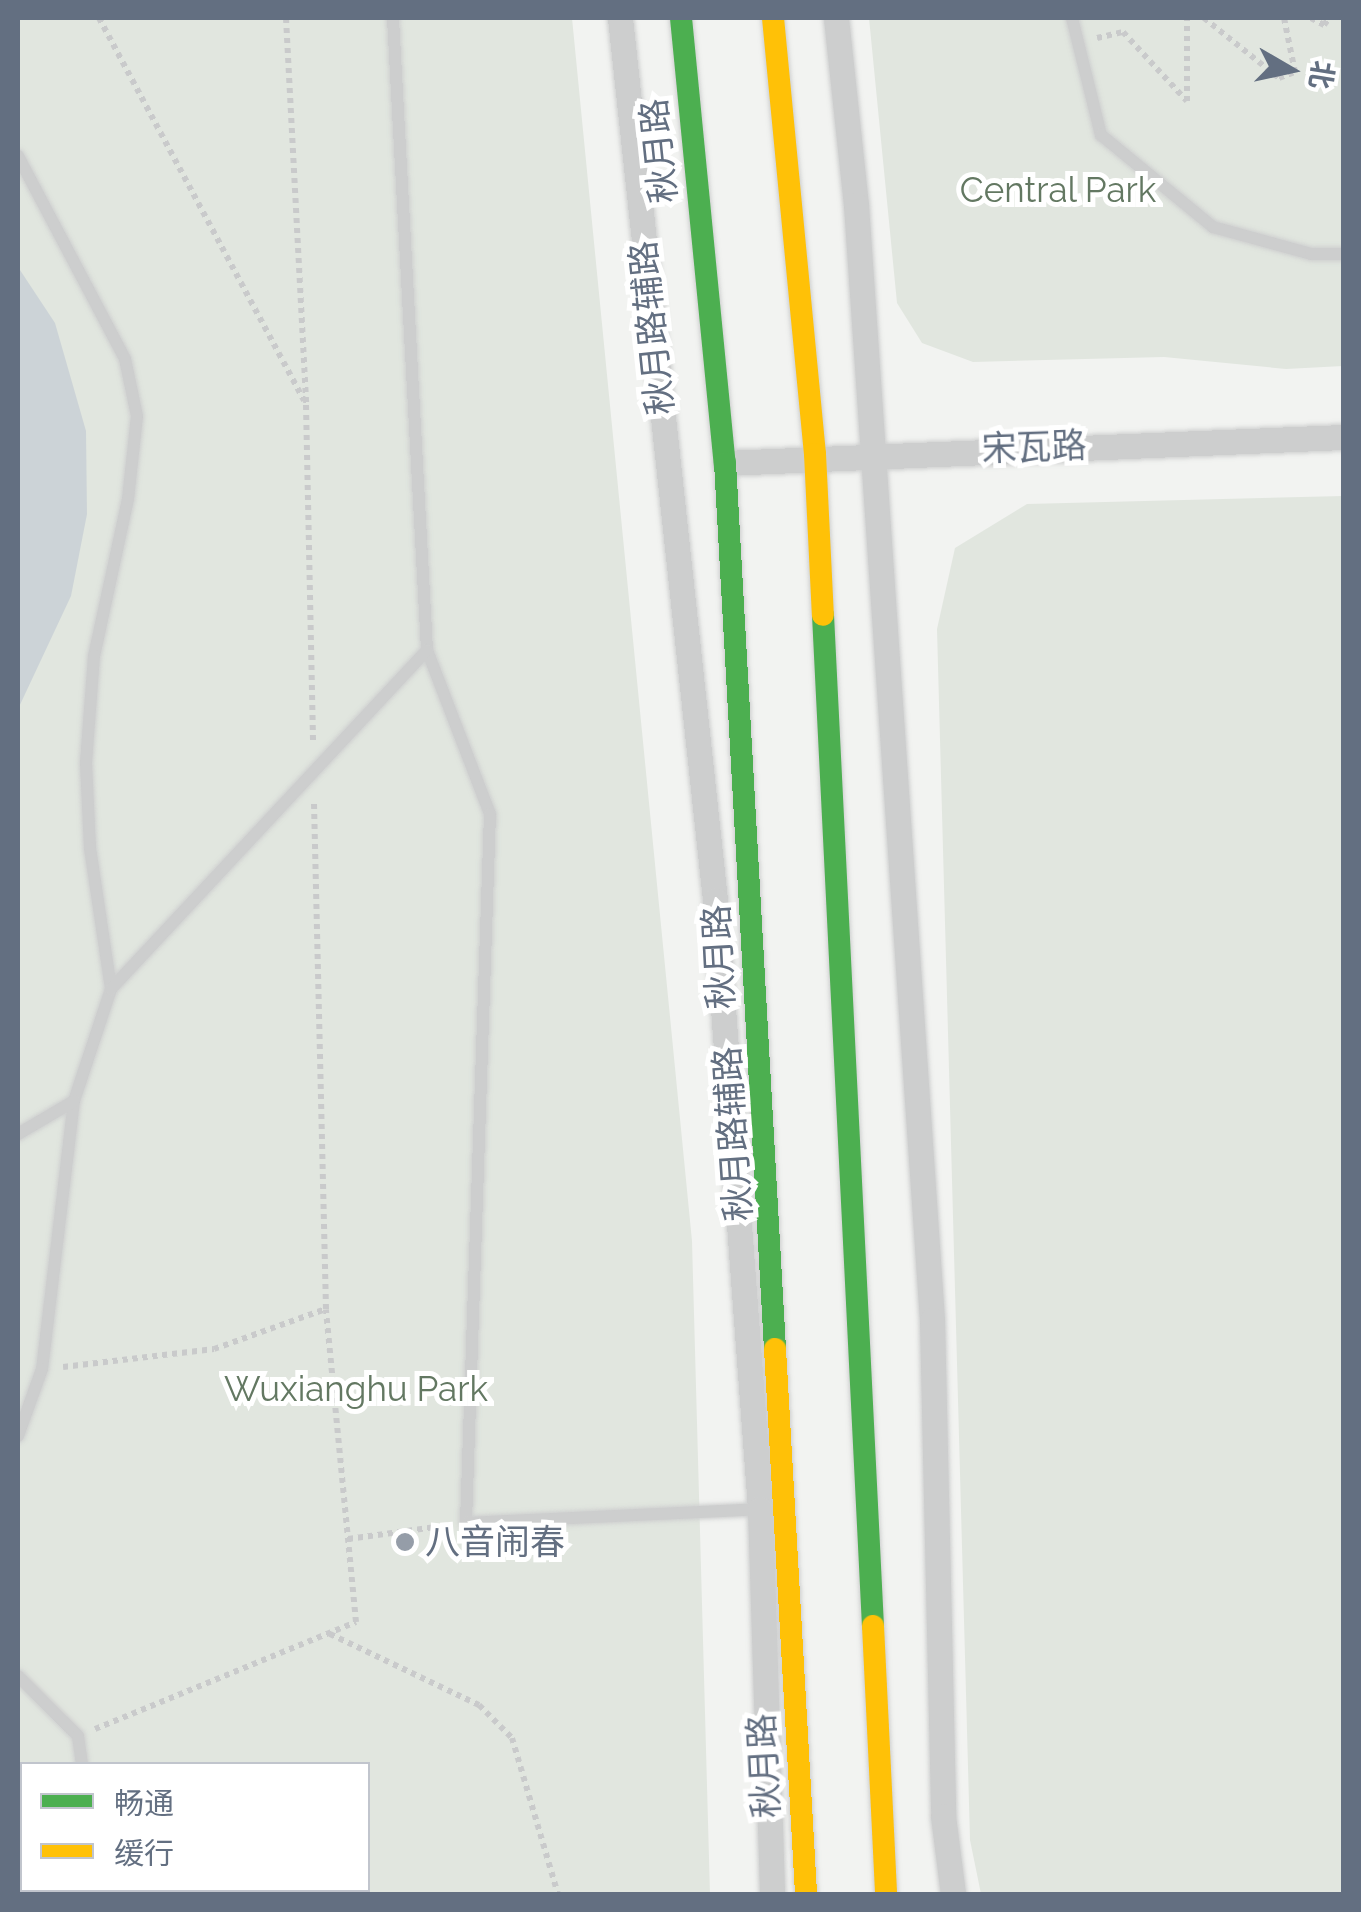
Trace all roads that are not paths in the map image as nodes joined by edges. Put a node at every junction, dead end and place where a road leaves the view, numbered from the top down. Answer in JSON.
{"nodes":[{"id":1,"x":393,"y":18,"type":"edge"},
{"id":2,"x":620,"y":18,"type":"edge"},
{"id":3,"x":681,"y":18,"type":"edge"},
{"id":4,"x":773,"y":18,"type":"edge"},
{"id":5,"x":836,"y":18,"type":"edge"},
{"id":6,"x":1072,"y":18,"type":"edge"},
{"id":7,"x":18,"y":156,"type":"edge"},
{"id":8,"x":1344,"y":254,"type":"edge"},
{"id":9,"x":1344,"y":437,"type":"edge"},
{"id":10,"x":873,"y":453,"type":"junction"},
{"id":11,"x":816,"y":454,"type":"junction"},
{"id":12,"x":725,"y":462,"type":"junction"},
{"id":13,"x":427,"y":650,"type":"junction"},
{"id":14,"x":112,"y":990,"type":"junction"},
{"id":15,"x":74,"y":1101,"type":"junction"},
{"id":16,"x":18,"y":1134,"type":"edge"},
{"id":17,"x":18,"y":1436,"type":"edge"},
{"id":18,"x":773,"y":1508,"type":"junction"},
{"id":19,"x":18,"y":1676,"type":"edge"},
{"id":20,"x":82,"y":1762,"type":"edge"},
{"id":21,"x":772,"y":1894,"type":"edge"},
{"id":22,"x":806,"y":1894,"type":"edge"},
{"id":23,"x":886,"y":1894,"type":"edge"},
{"id":24,"x":953,"y":1894,"type":"edge"}],
"edges":[{"from":1,"to":13,"type":"lane"},
{"from":2,"to":18,"type":"street","name":"秋月路辅路"},
{"from":3,"to":12,"type":"main road","name":"秋月路"},
{"from":4,"to":11,"type":"main road"},
{"from":5,"to":10,"type":"street"},
{"from":6,"to":8,"type":"lane"},
{"from":7,"to":14,"type":"lane"},
{"from":9,"to":10,"type":"street","name":"宋瓦路"},
{"from":10,"to":11,"type":"street","name":"宋瓦路"},
{"from":10,"to":24,"type":"street"},
{"from":11,"to":12,"type":"street","name":"宋瓦路"},
{"from":11,"to":23,"type":"main road"},
{"from":12,"to":18,"type":"main road","name":"秋月路"},
{"from":13,"to":14,"type":"lane"},
{"from":13,"to":18,"type":"lane"},
{"from":14,"to":15,"type":"lane"},
{"from":15,"to":16,"type":"lane"},
{"from":15,"to":17,"type":"lane"},
{"from":18,"to":21,"type":"street","name":"秋月路辅路"},
{"from":18,"to":22,"type":"main road","name":"秋月路"},
{"from":19,"to":20,"type":"lane"}]}
